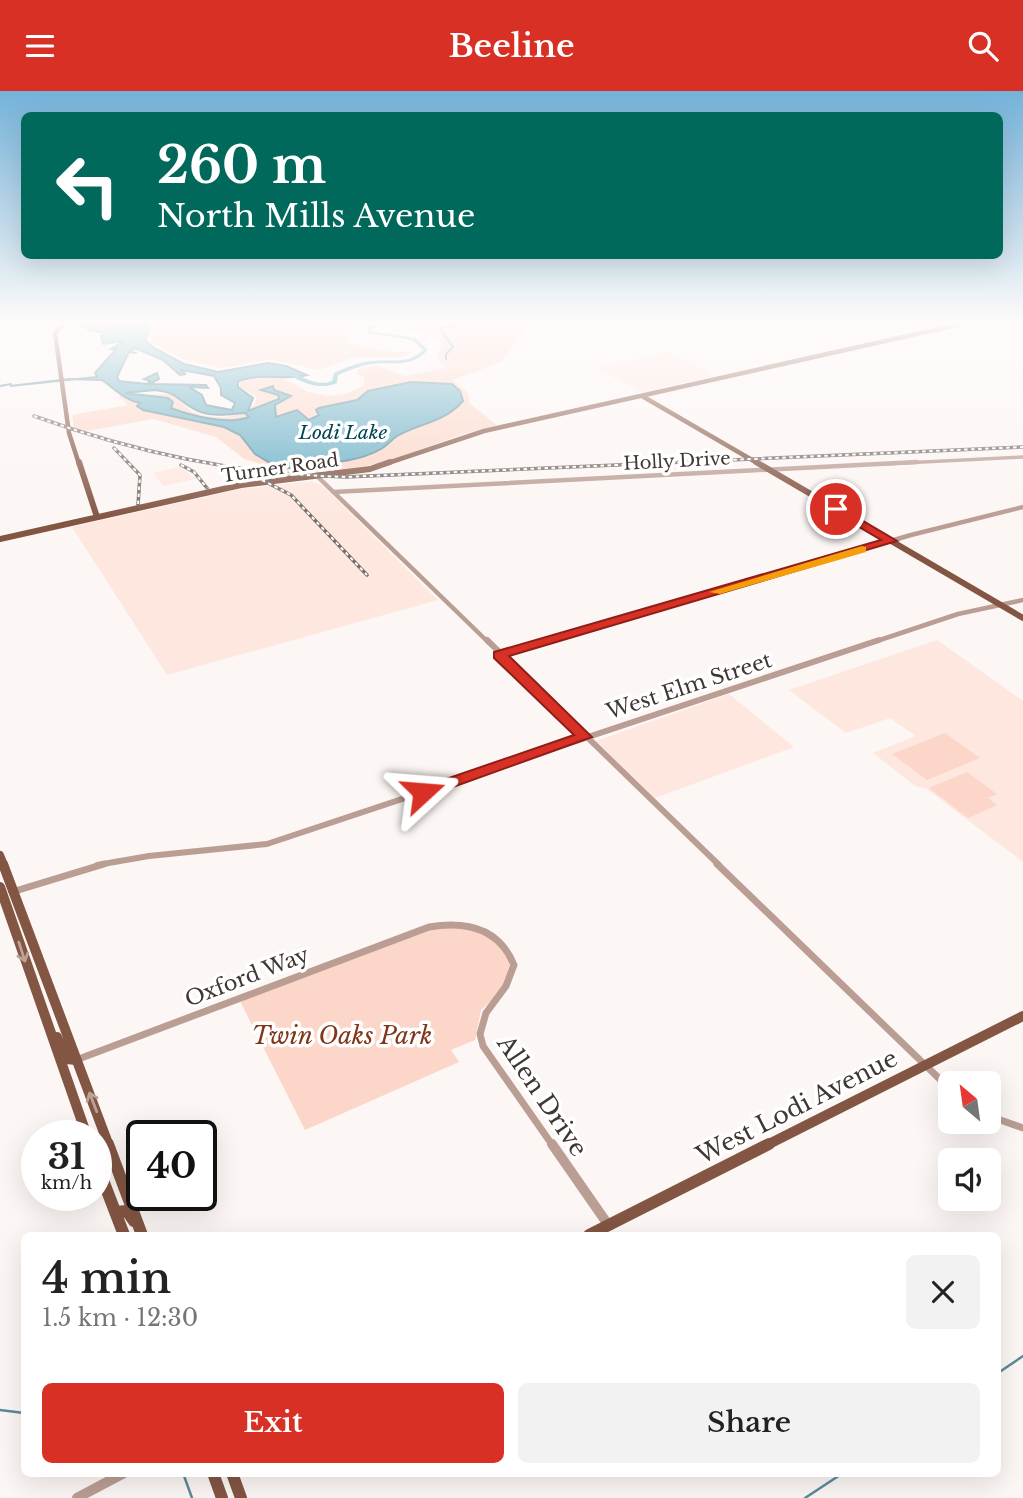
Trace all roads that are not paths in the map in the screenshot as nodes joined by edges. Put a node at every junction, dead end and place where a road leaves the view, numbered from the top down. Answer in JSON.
{"nodes":[{"id":1,"x":64,"y":388,"type":"edge"},
{"id":2,"x":675,"y":388,"type":"edge"},
{"id":3,"x":642,"y":395,"type":"junction"},
{"id":4,"x":1023,"y":457,"type":"edge"},
{"id":5,"x":767,"y":469,"type":"junction"},
{"id":6,"x":318,"y":477,"type":"junction"},
{"id":7,"x":333,"y":492,"type":"junction"},
{"id":8,"x":1023,"y":507,"type":"edge"},
{"id":9,"x":97,"y":517,"type":"junction"},
{"id":10,"x":0,"y":539,"type":"edge"},
{"id":11,"x":891,"y":541,"type":"junction"},
{"id":12,"x":1023,"y":600,"type":"edge"},
{"id":13,"x":1002,"y":606,"type":"junction"},
{"id":14,"x":1023,"y":618,"type":"edge"},
{"id":15,"x":499,"y":655,"type":"junction"},
{"id":16,"x":585,"y":737,"type":"junction"},
{"id":17,"x":0,"y":855,"type":"edge"},
{"id":18,"x":4,"y":893,"type":"edge"},
{"id":19,"x":429,"y":927,"type":"joint"},
{"id":20,"x":1023,"y":1016,"type":"edge"},
{"id":21,"x":47,"y":1024,"type":"junction"},
{"id":22,"x":76,"y":1060,"type":"junction"},
{"id":23,"x":925,"y":1065,"type":"junction"},
{"id":24,"x":938,"y":1077,"type":"edge"},
{"id":25,"x":81,"y":1120,"type":"edge"},
{"id":26,"x":1001,"y":1120,"type":"edge"},
{"id":27,"x":1023,"y":1128,"type":"edge"},
{"id":28,"x":112,"y":1204,"type":"edge"},
{"id":29,"x":115,"y":1212,"type":"junction"},
{"id":30,"x":609,"y":1226,"type":"junction"},
{"id":31,"x":140,"y":1231,"type":"edge"},
{"id":32,"x":123,"y":1232,"type":"edge"},
{"id":33,"x":596,"y":1232,"type":"edge"},
{"id":34,"x":116,"y":1477,"type":"edge"},
{"id":35,"x":214,"y":1477,"type":"edge"},
{"id":36,"x":233,"y":1477,"type":"edge"},
{"id":37,"x":77,"y":1498,"type":"edge"},
{"id":38,"x":222,"y":1498,"type":"edge"},
{"id":39,"x":241,"y":1498,"type":"edge"}],
"edges":[{"from":1,"to":9,"type":"main road"},
{"from":2,"to":3,"type":"main road","name":"Turner Road"},
{"from":3,"to":5,"type":"main road"},
{"from":3,"to":6,"type":"main road","name":"Turner Road"},
{"from":4,"to":5,"type":"street","name":"Holly Drive"},
{"from":5,"to":7,"type":"street","name":"Holly Drive"},
{"from":5,"to":11,"type":"main road"},
{"from":6,"to":7,"type":"street"},
{"from":6,"to":9,"type":"main road","name":"Turner Road"},
{"from":7,"to":15,"type":"street"},
{"from":8,"to":11,"type":"street"},
{"from":9,"to":10,"type":"main road","name":"Turner Road"},
{"from":11,"to":13,"type":"main road"},
{"from":11,"to":15,"type":"street"},
{"from":12,"to":13,"type":"street","name":"West Elm Street"},
{"from":13,"to":14,"type":"main road"},
{"from":13,"to":16,"type":"street","name":"West Elm Street"},
{"from":15,"to":16,"type":"street"},
{"from":16,"to":18,"type":"street","name":"West Elm Street"},
{"from":16,"to":23,"type":"street"},
{"from":17,"to":18,"type":"main road"},
{"from":18,"to":21,"type":"main road","one_way":true},
{"from":18,"to":22,"type":"main road"},
{"from":19,"to":22,"type":"street","name":"Oxford Way"},
{"from":19,"to":30,"type":"street","name":"Allen Drive"},
{"from":20,"to":23,"type":"main road","name":"West Lodi Avenue"},
{"from":21,"to":22,"type":"main road"},
{"from":21,"to":25,"type":"main road"},
{"from":31,"to":22,"type":"main road","one_way":true},
{"from":23,"to":24,"type":"street"},
{"from":23,"to":30,"type":"main road","name":"West Lodi Avenue"},
{"from":26,"to":27,"type":"street"},
{"from":28,"to":29,"type":"main road"},
{"from":29,"to":31,"type":"main road"},
{"from":29,"to":32,"type":"main road"},
{"from":30,"to":33,"type":"main road","name":"West Lodi Avenue"},
{"from":34,"to":37,"type":"street"},
{"from":35,"to":38,"type":"main road"},
{"from":36,"to":39,"type":"main road"}]}
